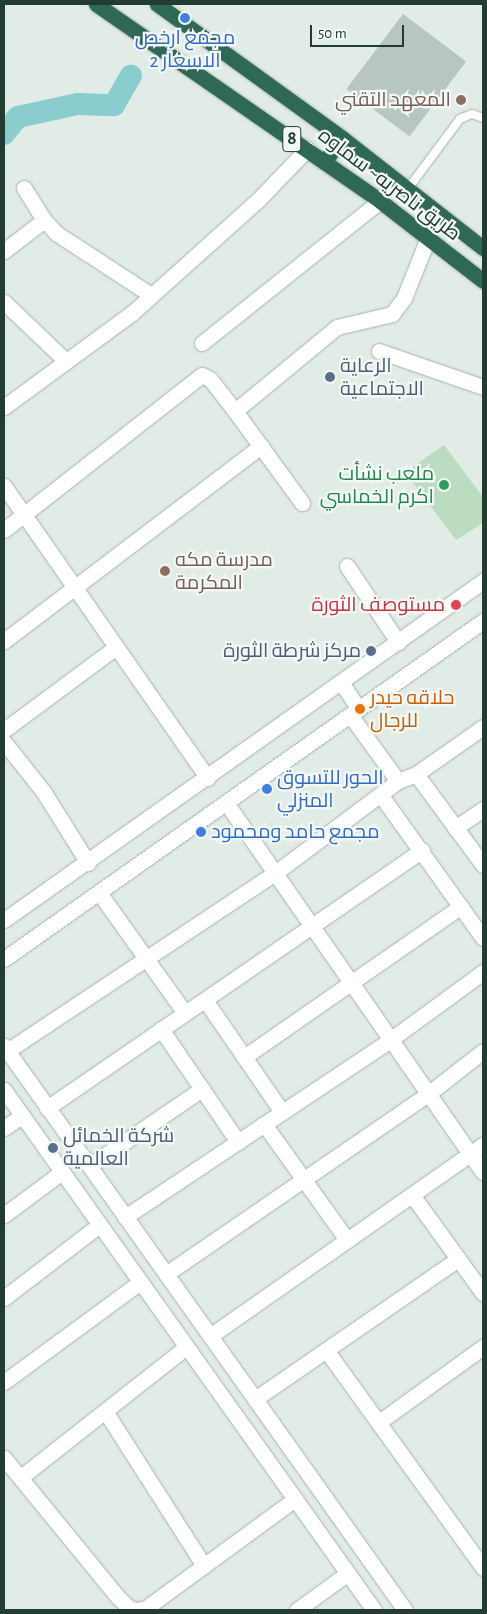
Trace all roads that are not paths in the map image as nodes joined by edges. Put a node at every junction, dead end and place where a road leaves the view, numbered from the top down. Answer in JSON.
{"nodes":[{"id":1,"x":96,"y":4,"type":"edge"},
{"id":2,"x":163,"y":6,"type":"edge"},
{"id":3,"x":483,"y":118,"type":"edge"},
{"id":4,"x":342,"y":138,"type":"junction"},
{"id":5,"x":307,"y":149,"type":"junction"},
{"id":6,"x":324,"y":162,"type":"junction"},
{"id":7,"x":24,"y":188,"type":"dead end"},
{"id":8,"x":407,"y":190,"type":"junction"},
{"id":9,"x":380,"y":201,"type":"junction"},
{"id":10,"x":44,"y":220,"type":"junction"},
{"id":11,"x":428,"y":238,"type":"junction"},
{"id":12,"x":483,"y":248,"type":"edge"},
{"id":13,"x":4,"y":251,"type":"edge"},
{"id":14,"x":483,"y":281,"type":"edge"},
{"id":15,"x":151,"y":295,"type":"junction"},
{"id":16,"x":4,"y":302,"type":"edge"},
{"id":17,"x":202,"y":343,"type":"dead end"},
{"id":18,"x":379,"y":351,"type":"dead end"},
{"id":19,"x":66,"y":361,"type":"junction"},
{"id":20,"x":483,"y":387,"type":"edge"},
{"id":21,"x":4,"y":407,"type":"edge"},
{"id":22,"x":236,"y":411,"type":"junction"},
{"id":23,"x":261,"y":446,"type":"junction"},
{"id":24,"x":4,"y":486,"type":"edge"},
{"id":25,"x":302,"y":503,"type":"dead end"},
{"id":26,"x":24,"y":514,"type":"junction"},
{"id":27,"x":4,"y":530,"type":"edge"},
{"id":28,"x":347,"y":566,"type":"dead end"},
{"id":29,"x":483,"y":582,"type":"edge"},
{"id":30,"x":75,"y":589,"type":"junction"},
{"id":31,"x":483,"y":621,"type":"edge"},
{"id":32,"x":4,"y":641,"type":"edge"},
{"id":33,"x":398,"y":642,"type":"junction"},
{"id":34,"x":116,"y":647,"type":"junction"},
{"id":35,"x":341,"y":682,"type":"junction"},
{"id":36,"x":354,"y":712,"type":"junction"},
{"id":37,"x":483,"y":727,"type":"edge"},
{"id":38,"x":4,"y":730,"type":"edge"},
{"id":39,"x":4,"y":742,"type":"edge"},
{"id":40,"x":416,"y":774,"type":"junction"},
{"id":41,"x":208,"y":778,"type":"junction"},
{"id":42,"x":398,"y":782,"type":"junction"},
{"id":43,"x":382,"y":796,"type":"junction"},
{"id":44,"x":227,"y":804,"type":"junction"},
{"id":45,"x":483,"y":808,"type":"edge"},
{"id":46,"x":455,"y":828,"type":"junction"},
{"id":47,"x":422,"y":850,"type":"junction"},
{"id":48,"x":88,"y":863,"type":"junction"},
{"id":49,"x":483,"y":866,"type":"edge"},
{"id":50,"x":275,"y":874,"type":"junction"},
{"id":51,"x":100,"y":894,"type":"junction"},
{"id":52,"x":461,"y":906,"type":"junction"},
{"id":53,"x":4,"y":920,"type":"edge"},
{"id":54,"x":312,"y":926,"type":"junction"},
{"id":55,"x":483,"y":938,"type":"edge"},
{"id":56,"x":4,"y":958,"type":"edge"},
{"id":57,"x":146,"y":959,"type":"junction"},
{"id":58,"x":483,"y":972,"type":"edge"},
{"id":59,"x":350,"y":981,"type":"junction"},
{"id":60,"x":205,"y":1000,"type":"junction"},
{"id":61,"x":185,"y":1013,"type":"junction"},
{"id":62,"x":161,"y":1030,"type":"junction"},
{"id":63,"x":390,"y":1040,"type":"junction"},
{"id":64,"x":6,"y":1049,"type":"edge"},
{"id":65,"x":483,"y":1050,"type":"edge"},
{"id":66,"x":244,"y":1057,"type":"junction"},
{"id":67,"x":202,"y":1089,"type":"junction"},
{"id":68,"x":4,"y":1090,"type":"edge"},
{"id":69,"x":428,"y":1094,"type":"junction"},
{"id":70,"x":47,"y":1108,"type":"junction"},
{"id":71,"x":282,"y":1112,"type":"junction"},
{"id":72,"x":22,"y":1116,"type":"junction"},
{"id":73,"x":264,"y":1124,"type":"junction"},
{"id":74,"x":4,"y":1128,"type":"edge"},
{"id":75,"x":238,"y":1142,"type":"junction"},
{"id":76,"x":483,"y":1145,"type":"edge"},
{"id":77,"x":470,"y":1154,"type":"junction"},
{"id":78,"x":89,"y":1166,"type":"junction"},
{"id":79,"x":62,"y":1172,"type":"junction"},
{"id":80,"x":483,"y":1172,"type":"edge"},
{"id":81,"x":304,"y":1179,"type":"junction"},
{"id":82,"x":412,"y":1195,"type":"junction"},
{"id":83,"x":4,"y":1215,"type":"edge"},
{"id":84,"x":125,"y":1217,"type":"junction"},
{"id":85,"x":99,"y":1225,"type":"junction"},
{"id":86,"x":347,"y":1240,"type":"junction"},
{"id":87,"x":458,"y":1259,"type":"junction"},
{"id":88,"x":166,"y":1274,"type":"junction"},
{"id":89,"x":140,"y":1282,"type":"junction"},
{"id":90,"x":483,"y":1294,"type":"edge"},
{"id":91,"x":4,"y":1298,"type":"edge"},
{"id":92,"x":210,"y":1336,"type":"junction"},
{"id":93,"x":186,"y":1347,"type":"junction"},
{"id":94,"x":483,"y":1347,"type":"edge"},
{"id":95,"x":326,"y":1350,"type":"junction"},
{"id":96,"x":4,"y":1382,"type":"edge"},
{"id":97,"x":255,"y":1399,"type":"junction"},
{"id":98,"x":105,"y":1411,"type":"junction"},
{"id":99,"x":378,"y":1422,"type":"junction"},
{"id":100,"x":4,"y":1458,"type":"edge"},
{"id":101,"x":21,"y":1477,"type":"junction"},
{"id":102,"x":295,"y":1499,"type":"junction"},
{"id":103,"x":204,"y":1566,"type":"junction"},
{"id":104,"x":483,"y":1568,"type":"edge"},
{"id":105,"x":348,"y":1573,"type":"junction"},
{"id":106,"x":146,"y":1609,"type":"edge"},
{"id":107,"x":297,"y":1610,"type":"edge"},
{"id":108,"x":374,"y":1610,"type":"edge"},
{"id":109,"x":405,"y":1610,"type":"edge"}],
"edges":[{"from":1,"to":5,"type":"highway","name":"طريق ناصريه~ سماوه","number":"8"},
{"from":2,"to":4,"type":"highway","name":"طريق ناصريه~ سماوه","number":"8"},
{"from":3,"to":8,"type":"lane"},
{"from":4,"to":6,"type":"highway"},
{"from":4,"to":8,"type":"highway","name":"طريق ناصريه~ سماوه","number":"8"},
{"from":5,"to":6,"type":"highway","name":"طريق ناصريه~ سماوه","number":"8"},
{"from":5,"to":15,"type":"street"},
{"from":6,"to":9,"type":"highway","name":"طريق ناصريه~ سماوه","number":"8"},
{"from":7,"to":10,"type":"street"},
{"from":8,"to":12,"type":"highway","name":"طريق ناصريه~ سماوه","number":"8"},
{"from":9,"to":11,"type":"highway","name":"طريق ناصريه~ سماوه","number":"8"},
{"from":9,"to":17,"type":"street"},
{"from":10,"to":13,"type":"street"},
{"from":10,"to":15,"type":"street"},
{"from":11,"to":14,"type":"highway","name":"طريق ناصريه~ سماوه","number":"8"},
{"from":11,"to":22,"type":"street"},
{"from":15,"to":19,"type":"street"},
{"from":16,"to":19,"type":"street"},
{"from":18,"to":20,"type":"street"},
{"from":19,"to":21,"type":"street"},
{"from":22,"to":23,"type":"street"},
{"from":22,"to":26,"type":"street"},
{"from":23,"to":25,"type":"street"},
{"from":23,"to":30,"type":"street"},
{"from":24,"to":26,"type":"street"},
{"from":26,"to":27,"type":"street"},
{"from":26,"to":30,"type":"street"},
{"from":28,"to":33,"type":"street"},
{"from":29,"to":33,"type":"street"},
{"from":30,"to":32,"type":"street"},
{"from":30,"to":34,"type":"street"},
{"from":31,"to":36,"type":"street"},
{"from":33,"to":35,"type":"street"},
{"from":34,"to":38,"type":"street"},
{"from":34,"to":41,"type":"street"},
{"from":35,"to":36,"type":"street"},
{"from":35,"to":41,"type":"street"},
{"from":36,"to":42,"type":"street"},
{"from":36,"to":44,"type":"street"},
{"from":37,"to":40,"type":"street"},
{"from":39,"to":48,"type":"street"},
{"from":40,"to":42,"type":"street"},
{"from":40,"to":46,"type":"street"},
{"from":41,"to":48,"type":"street"},
{"from":42,"to":43,"type":"street"},
{"from":43,"to":47,"type":"street"},
{"from":43,"to":50,"type":"street"},
{"from":44,"to":50,"type":"street"},
{"from":44,"to":51,"type":"street"},
{"from":45,"to":46,"type":"street"},
{"from":46,"to":49,"type":"street"},
{"from":47,"to":52,"type":"street"},
{"from":47,"to":54,"type":"street"},
{"from":48,"to":53,"type":"street"},
{"from":50,"to":54,"type":"street"},
{"from":50,"to":57,"type":"street"},
{"from":51,"to":56,"type":"street"},
{"from":51,"to":57,"type":"street"},
{"from":52,"to":55,"type":"street"},
{"from":52,"to":59,"type":"street"},
{"from":54,"to":59,"type":"street"},
{"from":54,"to":60,"type":"street"},
{"from":57,"to":61,"type":"street"},
{"from":57,"to":64,"type":"street"},
{"from":58,"to":63,"type":"street"},
{"from":59,"to":63,"type":"street"},
{"from":59,"to":66,"type":"street"},
{"from":60,"to":61,"type":"street"},
{"from":60,"to":66,"type":"street"},
{"from":61,"to":62,"type":"street"},
{"from":62,"to":67,"type":"street"},
{"from":62,"to":70,"type":"street"},
{"from":63,"to":69,"type":"street"},
{"from":63,"to":71,"type":"street"},
{"from":64,"to":70,"type":"street"},
{"from":65,"to":69,"type":"street"},
{"from":66,"to":71,"type":"street"},
{"from":67,"to":75,"type":"street"},
{"from":67,"to":78,"type":"street"},
{"from":68,"to":72,"type":"street"},
{"from":69,"to":77,"type":"street"},
{"from":69,"to":81,"type":"street"},
{"from":70,"to":78,"type":"street"},
{"from":71,"to":73,"type":"street"},
{"from":72,"to":74,"type":"street"},
{"from":72,"to":79,"type":"street"},
{"from":73,"to":75,"type":"street"},
{"from":73,"to":81,"type":"street"},
{"from":75,"to":84,"type":"street"},
{"from":76,"to":77,"type":"street"},
{"from":77,"to":80,"type":"street"},
{"from":77,"to":82,"type":"street"},
{"from":78,"to":84,"type":"street"},
{"from":79,"to":83,"type":"street"},
{"from":79,"to":85,"type":"street"},
{"from":81,"to":86,"type":"street"},
{"from":81,"to":88,"type":"street"},
{"from":82,"to":86,"type":"street"},
{"from":82,"to":87,"type":"street"},
{"from":84,"to":88,"type":"street"},
{"from":85,"to":89,"type":"street"},
{"from":85,"to":91,"type":"street"},
{"from":86,"to":92,"type":"street"},
{"from":87,"to":90,"type":"street"},
{"from":87,"to":95,"type":"street"},
{"from":88,"to":92,"type":"street"},
{"from":89,"to":93,"type":"street"},
{"from":89,"to":96,"type":"street"},
{"from":92,"to":97,"type":"street"},
{"from":93,"to":98,"type":"street"},
{"from":93,"to":102,"type":"street"},
{"from":94,"to":99,"type":"street"},
{"from":95,"to":97,"type":"street"},
{"from":95,"to":99,"type":"street"},
{"from":97,"to":109,"type":"street"},
{"from":98,"to":101,"type":"street"},
{"from":98,"to":103,"type":"street"},
{"from":99,"to":104,"type":"street"},
{"from":100,"to":101,"type":"street"},
{"from":101,"to":106,"type":"street"},
{"from":102,"to":103,"type":"street"},
{"from":102,"to":105,"type":"street"},
{"from":103,"to":106,"type":"street"},
{"from":105,"to":107,"type":"street"},
{"from":105,"to":108,"type":"street"}]}
